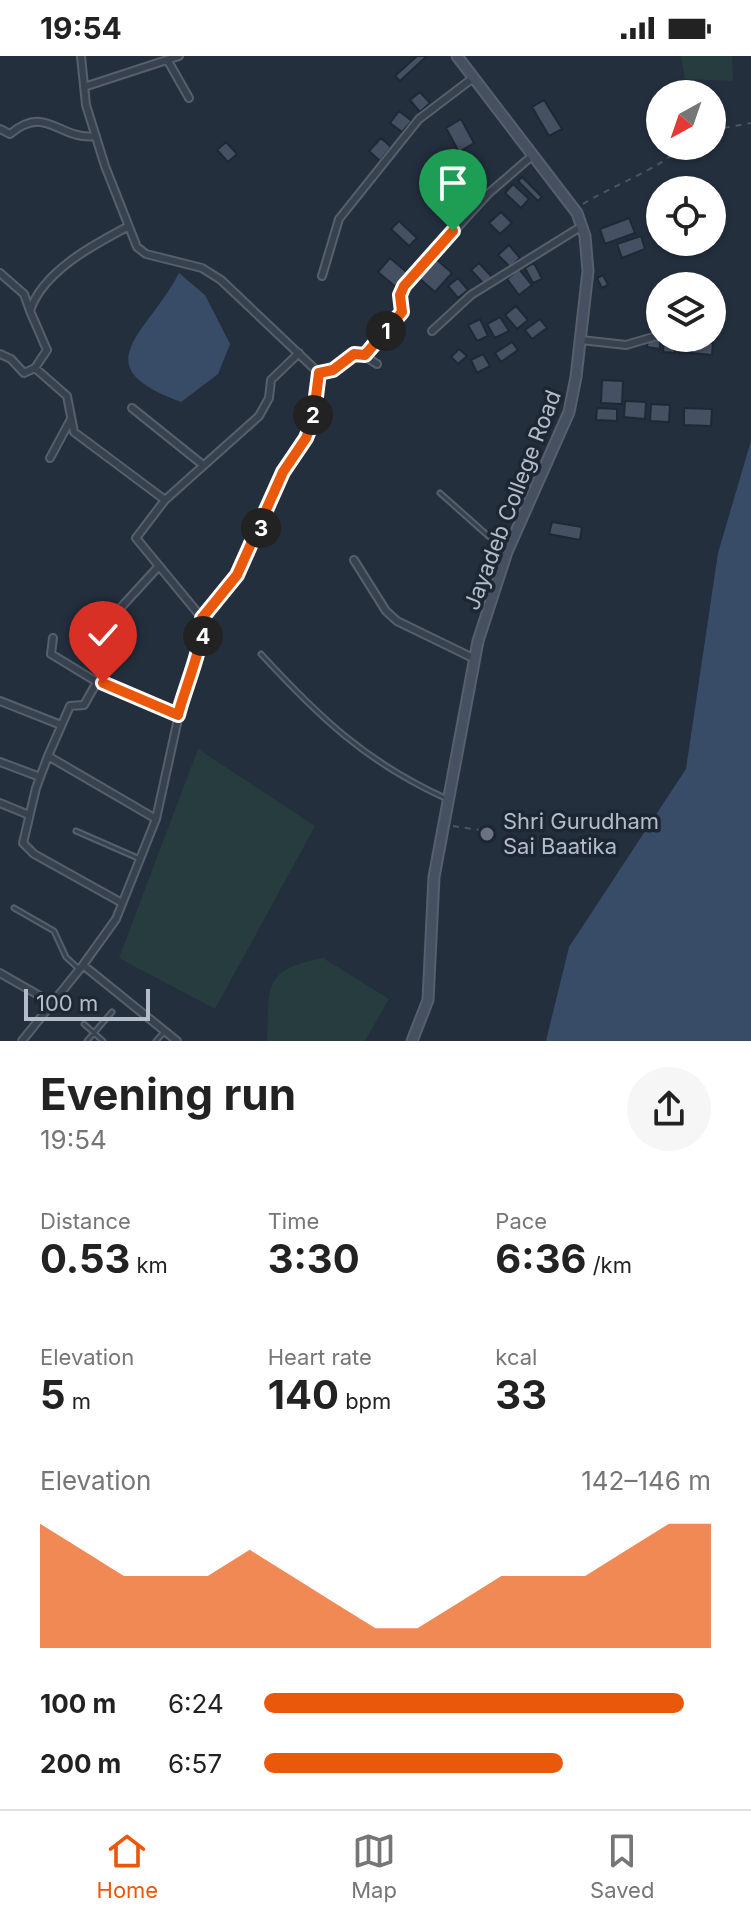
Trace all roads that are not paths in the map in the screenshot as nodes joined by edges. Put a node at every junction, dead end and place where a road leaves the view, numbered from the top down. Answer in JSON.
{"nodes":[{"id":1,"x":81,"y":56,"type":"edge"},
{"id":2,"x":179,"y":56,"type":"edge"},
{"id":3,"x":457,"y":56,"type":"edge"},
{"id":4,"x":168,"y":61,"type":"junction"},
{"id":5,"x":473,"y":78,"type":"junction"},
{"id":6,"x":84,"y":87,"type":"junction"},
{"id":7,"x":189,"y":98,"type":"dead end"},
{"id":8,"x":0,"y":129,"type":"edge"},
{"id":9,"x":96,"y":136,"type":"junction"},
{"id":10,"x":533,"y":155,"type":"junction"},
{"id":11,"x":582,"y":226,"type":"junction"},
{"id":12,"x":127,"y":227,"type":"junction"},
{"id":13,"x":0,"y":273,"type":"edge"},
{"id":14,"x":322,"y":276,"type":"dead end"},
{"id":15,"x":30,"y":311,"type":"junction"},
{"id":16,"x":432,"y":331,"type":"dead end"},
{"id":17,"x":646,"y":339,"type":"edge"},
{"id":18,"x":581,"y":340,"type":"junction"},
{"id":19,"x":299,"y":353,"type":"junction"},
{"id":20,"x":0,"y":354,"type":"edge"},
{"id":21,"x":365,"y":355,"type":"junction"},
{"id":22,"x":377,"y":364,"type":"dead end"},
{"id":23,"x":35,"y":368,"type":"junction"},
{"id":24,"x":319,"y":373,"type":"junction"},
{"id":25,"x":132,"y":408,"type":"dead end"},
{"id":26,"x":71,"y":419,"type":"junction"},
{"id":27,"x":50,"y":458,"type":"dead end"},
{"id":28,"x":203,"y":465,"type":"junction"},
{"id":29,"x":440,"y":493,"type":"dead end"},
{"id":30,"x":165,"y":500,"type":"junction"},
{"id":31,"x":507,"y":552,"type":"junction"},
{"id":32,"x":354,"y":560,"type":"dead end"},
{"id":33,"x":159,"y":566,"type":"junction"},
{"id":34,"x":202,"y":618,"type":"junction"},
{"id":35,"x":53,"y":638,"type":"dead end"},
{"id":36,"x":93,"y":638,"type":"dead end"},
{"id":37,"x":261,"y":654,"type":"dead end"},
{"id":38,"x":475,"y":659,"type":"junction"},
{"id":39,"x":97,"y":682,"type":"junction"},
{"id":40,"x":0,"y":701,"type":"edge"},
{"id":41,"x":178,"y":715,"type":"junction"},
{"id":42,"x":61,"y":725,"type":"junction"},
{"id":43,"x":48,"y":756,"type":"junction"},
{"id":44,"x":0,"y":762,"type":"edge"},
{"id":45,"x":40,"y":777,"type":"junction"},
{"id":46,"x":449,"y":799,"type":"junction"},
{"id":47,"x":0,"y":803,"type":"edge"},
{"id":48,"x":29,"y":815,"type":"junction"},
{"id":49,"x":156,"y":819,"type":"junction"},
{"id":50,"x":76,"y":831,"type":"dead end"},
{"id":51,"x":140,"y":859,"type":"junction"},
{"id":52,"x":122,"y":903,"type":"junction"},
{"id":53,"x":14,"y":908,"type":"dead end"},
{"id":54,"x":82,"y":967,"type":"junction"},
{"id":55,"x":0,"y":973,"type":"edge"},
{"id":56,"x":54,"y":1004,"type":"junction"},
{"id":57,"x":112,"y":1012,"type":"dead end"},
{"id":58,"x":84,"y":1024,"type":"dead end"},
{"id":59,"x":165,"y":1031,"type":"junction"},
{"id":60,"x":94,"y":1033,"type":"junction"},
{"id":61,"x":22,"y":1041,"type":"edge"},
{"id":62,"x":87,"y":1041,"type":"edge"},
{"id":63,"x":103,"y":1041,"type":"edge"},
{"id":64,"x":156,"y":1041,"type":"edge"},
{"id":65,"x":177,"y":1041,"type":"edge"},
{"id":66,"x":412,"y":1041,"type":"edge"}],
"edges":[{"from":1,"to":6,"type":"street"},
{"from":2,"to":4,"type":"street"},
{"from":3,"to":5,"type":"street","name":"Jayadeb College Road"},
{"from":4,"to":6,"type":"street"},
{"from":4,"to":7,"type":"street"},
{"from":5,"to":10,"type":"street","name":"Jayadeb College Road"},
{"from":5,"to":14,"type":"street"},
{"from":6,"to":9,"type":"street"},
{"from":8,"to":9,"type":"street"},
{"from":9,"to":12,"type":"street"},
{"from":10,"to":11,"type":"street","name":"Jayadeb College Road"},
{"from":10,"to":21,"type":"street"},
{"from":11,"to":16,"type":"street"},
{"from":11,"to":18,"type":"street","name":"Jayadeb College Road"},
{"from":12,"to":15,"type":"street"},
{"from":12,"to":19,"type":"street"},
{"from":13,"to":15,"type":"street"},
{"from":15,"to":23,"type":"street"},
{"from":17,"to":18,"type":"street"},
{"from":18,"to":31,"type":"street","name":"Jayadeb College Road"},
{"from":19,"to":24,"type":"street"},
{"from":19,"to":28,"type":"street"},
{"from":20,"to":23,"type":"street"},
{"from":21,"to":22,"type":"street"},
{"from":21,"to":24,"type":"street"},
{"from":23,"to":26,"type":"street"},
{"from":24,"to":34,"type":"street"},
{"from":25,"to":28,"type":"street"},
{"from":26,"to":27,"type":"street"},
{"from":26,"to":30,"type":"street"},
{"from":28,"to":30,"type":"street"},
{"from":29,"to":31,"type":"lane"},
{"from":30,"to":33,"type":"street"},
{"from":31,"to":38,"type":"street","name":"Jayadeb College Road"},
{"from":32,"to":38,"type":"street"},
{"from":33,"to":34,"type":"street"},
{"from":33,"to":36,"type":"street"},
{"from":34,"to":41,"type":"street"},
{"from":35,"to":39,"type":"street"},
{"from":37,"to":46,"type":"lane"},
{"from":38,"to":46,"type":"street","name":"Jayadeb College Road"},
{"from":39,"to":41,"type":"street"},
{"from":39,"to":42,"type":"street"},
{"from":40,"to":42,"type":"street"},
{"from":41,"to":49,"type":"street"},
{"from":42,"to":43,"type":"street"},
{"from":43,"to":45,"type":"street"},
{"from":43,"to":49,"type":"street"},
{"from":44,"to":45,"type":"street"},
{"from":45,"to":48,"type":"street"},
{"from":46,"to":66,"type":"street","name":"Jayadeb College Road"},
{"from":47,"to":48,"type":"street"},
{"from":48,"to":52,"type":"street"},
{"from":49,"to":51,"type":"street"},
{"from":50,"to":51,"type":"lane"},
{"from":51,"to":52,"type":"street"},
{"from":52,"to":54,"type":"street"},
{"from":53,"to":54,"type":"lane"},
{"from":54,"to":56,"type":"street"},
{"from":54,"to":59,"type":"street"},
{"from":55,"to":56,"type":"street"},
{"from":56,"to":61,"type":"street"},
{"from":57,"to":60,"type":"lane"},
{"from":58,"to":60,"type":"lane"},
{"from":59,"to":64,"type":"lane"},
{"from":59,"to":65,"type":"street"},
{"from":60,"to":62,"type":"lane"},
{"from":60,"to":63,"type":"lane"}]}
